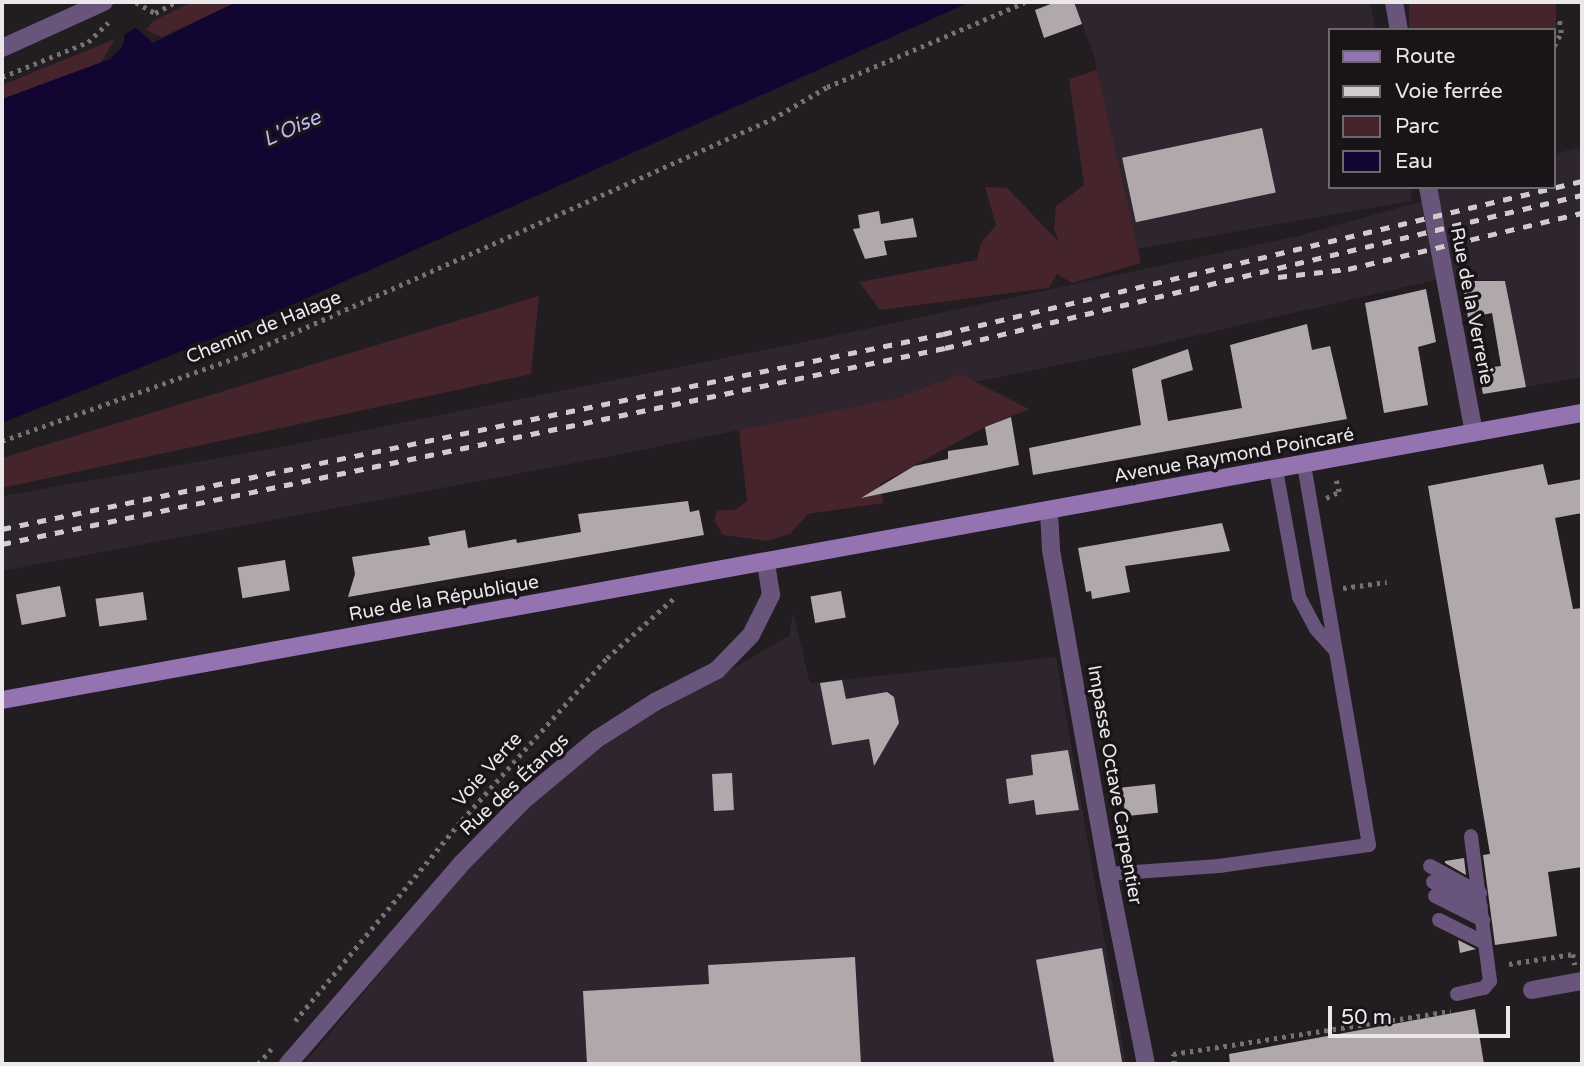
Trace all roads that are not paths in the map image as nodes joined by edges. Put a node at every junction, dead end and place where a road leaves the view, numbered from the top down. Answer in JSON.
{"nodes":[{"id":1,"x":1394,"y":2,"type":"edge"},
{"id":2,"x":107,"y":7,"type":"edge"},
{"id":3,"x":1399,"y":28,"type":"edge"},
{"id":4,"x":2,"y":48,"type":"edge"},
{"id":5,"x":1428,"y":189,"type":"edge"},
{"id":6,"x":1582,"y":413,"type":"edge"},
{"id":7,"x":1474,"y":433,"type":"junction"},
{"id":8,"x":1304,"y":465,"type":"junction"},
{"id":9,"x":1276,"y":470,"type":"junction"},
{"id":10,"x":1048,"y":511,"type":"junction"},
{"id":11,"x":893,"y":540,"type":"joint"},
{"id":12,"x":766,"y":563,"type":"junction"},
{"id":13,"x":1334,"y":649,"type":"junction"},
{"id":14,"x":2,"y":700,"type":"edge"},
{"id":15,"x":1471,"y":836,"type":"dead end"},
{"id":16,"x":1430,"y":866,"type":"dead end"},
{"id":17,"x":1108,"y":874,"type":"junction"},
{"id":18,"x":1437,"y":908,"type":"junction"},
{"id":19,"x":1483,"y":925,"type":"junction"},
{"id":20,"x":1582,"y":981,"type":"edge"},
{"id":21,"x":1532,"y":990,"type":"dead end"},
{"id":22,"x":1458,"y":1002,"type":"road end"},
{"id":23,"x":289,"y":1064,"type":"edge"},
{"id":24,"x":1146,"y":1064,"type":"edge"}],
"edges":[{"from":1,"to":3,"type":"street"},
{"from":2,"to":4,"type":"street"},
{"from":5,"to":7,"type":"street","name":"Rue de la Verrerie"},
{"from":6,"to":7,"type":"main road","name":"Avenue Raymond Poincaré"},
{"from":7,"to":8,"type":"main road","name":"Avenue Raymond Poincaré"},
{"from":8,"to":9,"type":"main road","name":"Avenue Raymond Poincaré"},
{"from":8,"to":13,"type":"lane"},
{"from":9,"to":10,"type":"main road","name":"Avenue Raymond Poincaré"},
{"from":9,"to":13,"type":"lane"},
{"from":10,"to":11,"type":"main road","name":"Avenue Raymond Poincaré"},
{"from":10,"to":17,"type":"street","name":"Impasse Octave Carpentier"},
{"from":11,"to":12,"type":"main road","name":"Rue de la République"},
{"from":12,"to":14,"type":"main road","name":"Rue de la République"},
{"from":12,"to":23,"type":"street","name":"Rue des Étangs"},
{"from":13,"to":17,"type":"lane"},
{"from":15,"to":19,"type":"lane"},
{"from":16,"to":19,"type":"lane"},
{"from":17,"to":24,"type":"street","name":"Impasse Octave Carpentier"},
{"from":18,"to":19,"type":"lane"},
{"from":18,"to":19,"type":"lane"},
{"from":18,"to":19,"type":"lane"},
{"from":19,"to":22,"type":"lane"},
{"from":20,"to":21,"type":"street"}]}
